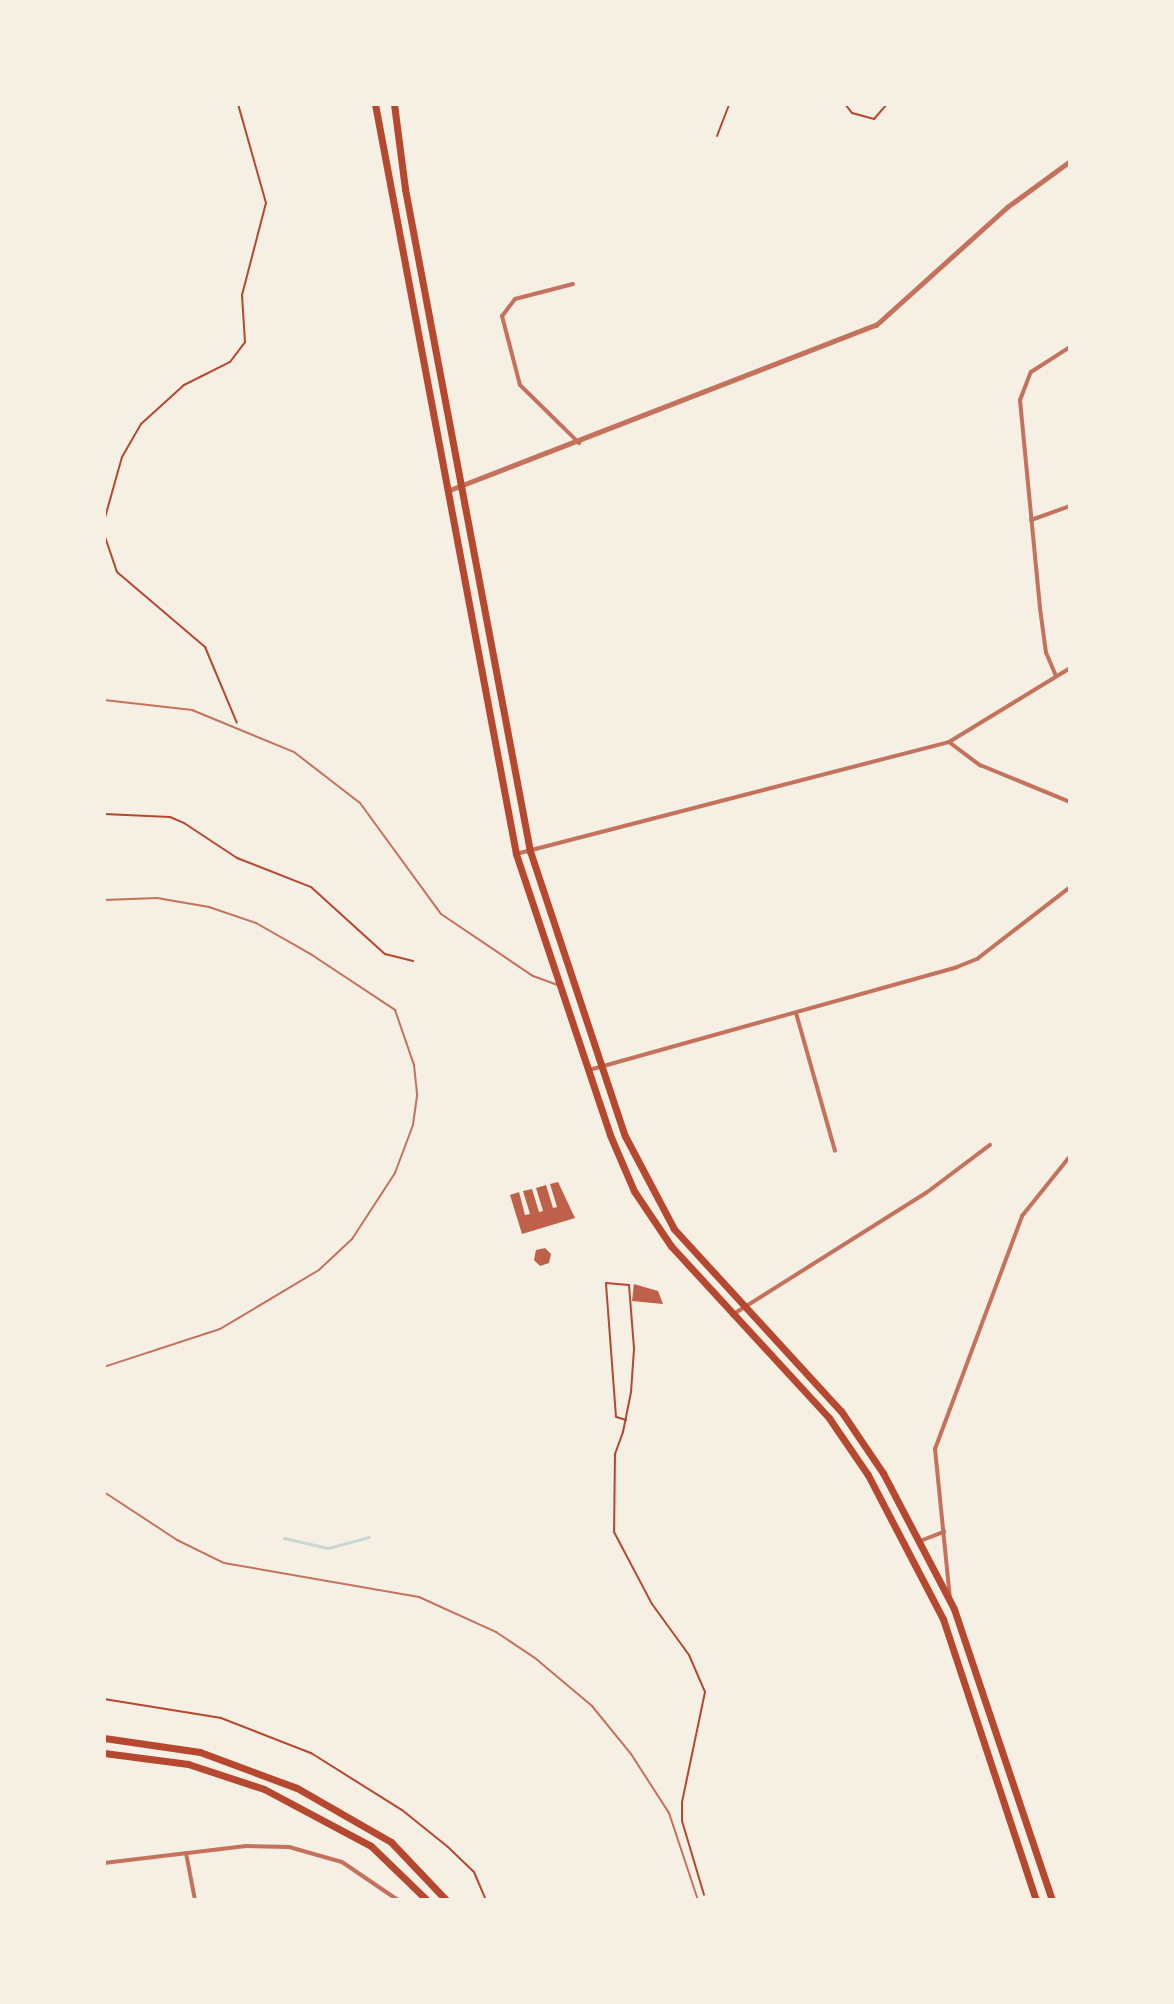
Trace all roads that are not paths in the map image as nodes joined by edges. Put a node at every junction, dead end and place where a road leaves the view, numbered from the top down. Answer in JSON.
{"nodes":[{"id":1,"x":375,"y":104,"type":"edge"},
{"id":2,"x":394,"y":104,"type":"edge"},
{"id":3,"x":1070,"y":161,"type":"edge"},
{"id":4,"x":573,"y":284,"type":"dead end"},
{"id":5,"x":1070,"y":347,"type":"edge"},
{"id":6,"x":579,"y":443,"type":"junction"},
{"id":7,"x":462,"y":486,"type":"junction"},
{"id":8,"x":447,"y":491,"type":"junction"},
{"id":9,"x":1070,"y":506,"type":"edge"},
{"id":10,"x":1031,"y":520,"type":"junction"},
{"id":11,"x":1070,"y":668,"type":"edge"},
{"id":12,"x":1056,"y":676,"type":"junction"},
{"id":13,"x":104,"y":700,"type":"edge"},
{"id":14,"x":949,"y":742,"type":"junction"},
{"id":15,"x":1070,"y":802,"type":"edge"},
{"id":16,"x":530,"y":851,"type":"junction"},
{"id":17,"x":516,"y":854,"type":"junction"},
{"id":18,"x":1070,"y":887,"type":"edge"},
{"id":19,"x":104,"y":900,"type":"edge"},
{"id":20,"x":558,"y":985,"type":"junction"},
{"id":21,"x":796,"y":1013,"type":"junction"},
{"id":22,"x":601,"y":1066,"type":"junction"},
{"id":23,"x":587,"y":1070,"type":"junction"},
{"id":24,"x":990,"y":1145,"type":"dead end"},
{"id":25,"x":835,"y":1151,"type":"dead end"},
{"id":26,"x":1070,"y":1156,"type":"edge"},
{"id":27,"x":744,"y":1307,"type":"junction"},
{"id":28,"x":732,"y":1315,"type":"junction"},
{"id":29,"x":104,"y":1367,"type":"edge"},
{"id":30,"x":104,"y":1492,"type":"edge"},
{"id":31,"x":945,"y":1530,"type":"junction"},
{"id":32,"x":920,"y":1541,"type":"junction"},
{"id":33,"x":951,"y":1600,"type":"junction"},
{"id":34,"x":104,"y":1738,"type":"edge"},
{"id":35,"x":104,"y":1753,"type":"edge"},
{"id":36,"x":186,"y":1853,"type":"junction"},
{"id":37,"x":104,"y":1863,"type":"edge"},
{"id":38,"x":195,"y":1900,"type":"edge"},
{"id":39,"x":398,"y":1900,"type":"edge"},
{"id":40,"x":427,"y":1900,"type":"edge"},
{"id":41,"x":446,"y":1900,"type":"edge"},
{"id":42,"x":698,"y":1900,"type":"edge"},
{"id":43,"x":1036,"y":1900,"type":"edge"},
{"id":44,"x":1052,"y":1900,"type":"edge"}],
"edges":[{"from":1,"to":8,"type":"highway"},
{"from":2,"to":7,"type":"highway"},
{"from":3,"to":6,"type":"street"},
{"from":4,"to":6,"type":"street"},
{"from":5,"to":10,"type":"street"},
{"from":6,"to":7,"type":"street"},
{"from":7,"to":8,"type":"street"},
{"from":7,"to":16,"type":"highway"},
{"from":8,"to":17,"type":"highway"},
{"from":9,"to":10,"type":"street"},
{"from":10,"to":12,"type":"street"},
{"from":11,"to":12,"type":"street"},
{"from":12,"to":14,"type":"street"},
{"from":13,"to":20,"type":"lane"},
{"from":14,"to":15,"type":"street"},
{"from":14,"to":16,"type":"street"},
{"from":16,"to":17,"type":"street"},
{"from":16,"to":22,"type":"highway"},
{"from":17,"to":20,"type":"highway"},
{"from":18,"to":21,"type":"street"},
{"from":19,"to":29,"type":"lane"},
{"from":20,"to":23,"type":"highway"},
{"from":21,"to":22,"type":"street"},
{"from":21,"to":25,"type":"street"},
{"from":22,"to":23,"type":"street"},
{"from":22,"to":27,"type":"highway"},
{"from":23,"to":28,"type":"highway"},
{"from":24,"to":27,"type":"street"},
{"from":26,"to":31,"type":"street"},
{"from":27,"to":28,"type":"street"},
{"from":27,"to":32,"type":"highway"},
{"from":28,"to":43,"type":"highway"},
{"from":30,"to":42,"type":"lane"},
{"from":31,"to":32,"type":"street"},
{"from":31,"to":33,"type":"street"},
{"from":32,"to":33,"type":"highway"},
{"from":33,"to":44,"type":"highway"},
{"from":34,"to":41,"type":"highway"},
{"from":35,"to":40,"type":"highway"},
{"from":36,"to":37,"type":"street"},
{"from":36,"to":38,"type":"street"},
{"from":36,"to":39,"type":"street"}]}
